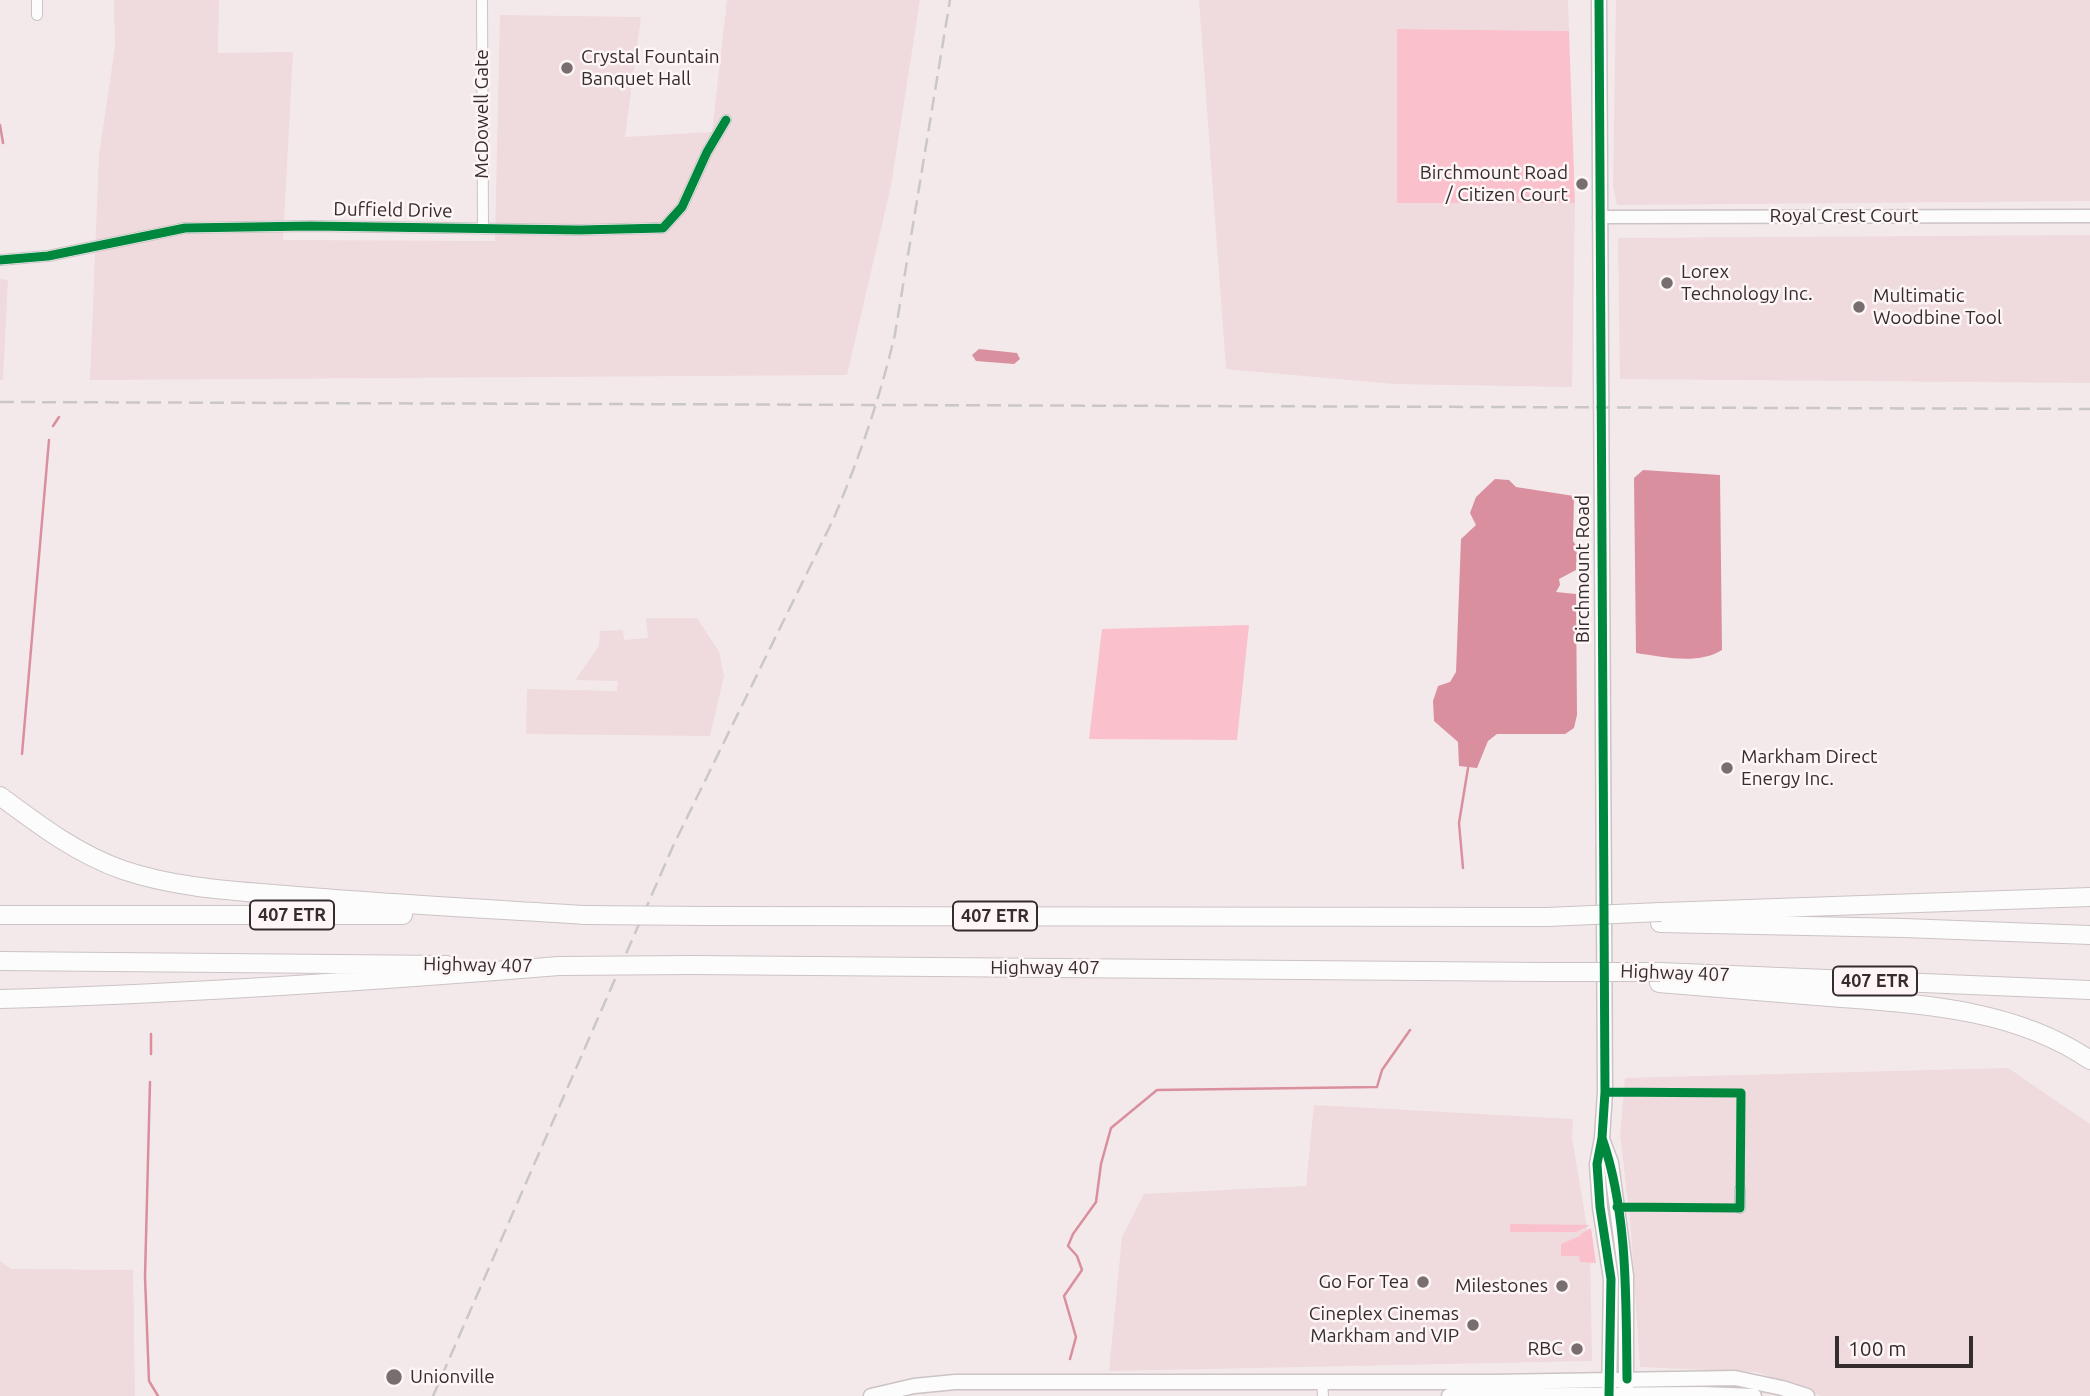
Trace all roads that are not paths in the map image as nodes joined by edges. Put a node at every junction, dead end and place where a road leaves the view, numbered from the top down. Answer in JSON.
{"nodes":[{"id":1,"x":37,"y":0,"type":"edge"},
{"id":2,"x":482,"y":0,"type":"edge"},
{"id":3,"x":1599,"y":0,"type":"edge"},
{"id":4,"x":37,"y":15,"type":"dead end"},
{"id":5,"x":726,"y":120,"type":"dead end"},
{"id":6,"x":2090,"y":216,"type":"edge"},
{"id":7,"x":1599,"y":217,"type":"junction"},
{"id":8,"x":483,"y":229,"type":"junction"},
{"id":9,"x":0,"y":260,"type":"edge"},
{"id":10,"x":0,"y":796,"type":"edge"},
{"id":11,"x":2090,"y":897,"type":"edge"},
{"id":12,"x":0,"y":915,"type":"edge"},
{"id":13,"x":585,"y":915,"type":"junction"},
{"id":14,"x":1660,"y":918,"type":"junction"},
{"id":15,"x":2090,"y":935,"type":"edge"},
{"id":16,"x":0,"y":961,"type":"edge"},
{"id":17,"x":559,"y":966,"type":"junction"},
{"id":18,"x":1660,"y":977,"type":"junction"},
{"id":19,"x":2090,"y":990,"type":"edge"},
{"id":20,"x":0,"y":999,"type":"edge"},
{"id":21,"x":2090,"y":1059,"type":"edge"},
{"id":22,"x":1602,"y":1138,"type":"junction"},
{"id":23,"x":1740,"y":1190,"type":"dead end"},
{"id":24,"x":1740,"y":1208,"type":"dead end"},
{"id":25,"x":1322,"y":1389,"type":"edge"},
{"id":26,"x":1609,"y":1390,"type":"edge"},
{"id":27,"x":1626,"y":1390,"type":"edge"},
{"id":28,"x":871,"y":1396,"type":"edge"},
{"id":29,"x":1449,"y":1396,"type":"edge"},
{"id":30,"x":1754,"y":1396,"type":"edge"},
{"id":31,"x":1807,"y":1396,"type":"edge"}],
"edges":[{"from":1,"to":4,"type":"street"},
{"from":2,"to":8,"type":"street","name":"McDowell Gate"},
{"from":3,"to":7,"type":"main road","name":"Birchmount Road"},
{"from":5,"to":8,"type":"street","name":"Duffield Drive"},
{"from":6,"to":7,"type":"street","name":"Royal Crest Court"},
{"from":7,"to":22,"type":"main road","name":"Birchmount Road"},
{"from":8,"to":9,"type":"street","name":"Duffield Drive"},
{"from":10,"to":13,"type":"highway"},
{"from":11,"to":14,"type":"highway"},
{"from":12,"to":13,"type":"highway","number":"407 ETR"},
{"from":13,"to":14,"type":"highway","number":"407 ETR","bridge":true},
{"from":14,"to":15,"type":"highway","number":"407 ETR"},
{"from":16,"to":17,"type":"highway","name":"Highway 407","number":"407 ETR"},
{"from":17,"to":18,"type":"highway","name":"Highway 407","number":"407 ETR","bridge":true},
{"from":17,"to":20,"type":"highway"},
{"from":18,"to":19,"type":"highway","name":"Highway 407","number":"407 ETR"},
{"from":18,"to":21,"type":"highway"},
{"from":22,"to":26,"type":"main road","name":"Birchmount Road"},
{"from":22,"to":27,"type":"main road","name":"Birchmount Road"},
{"from":23,"to":24,"type":"street"},
{"from":25,"to":26,"type":"main road"},
{"from":25,"to":28,"type":"main road"},
{"from":26,"to":27,"type":"main road"},
{"from":26,"to":29,"type":"main road"},
{"from":27,"to":30,"type":"main road"},
{"from":27,"to":31,"type":"main road"}]}
